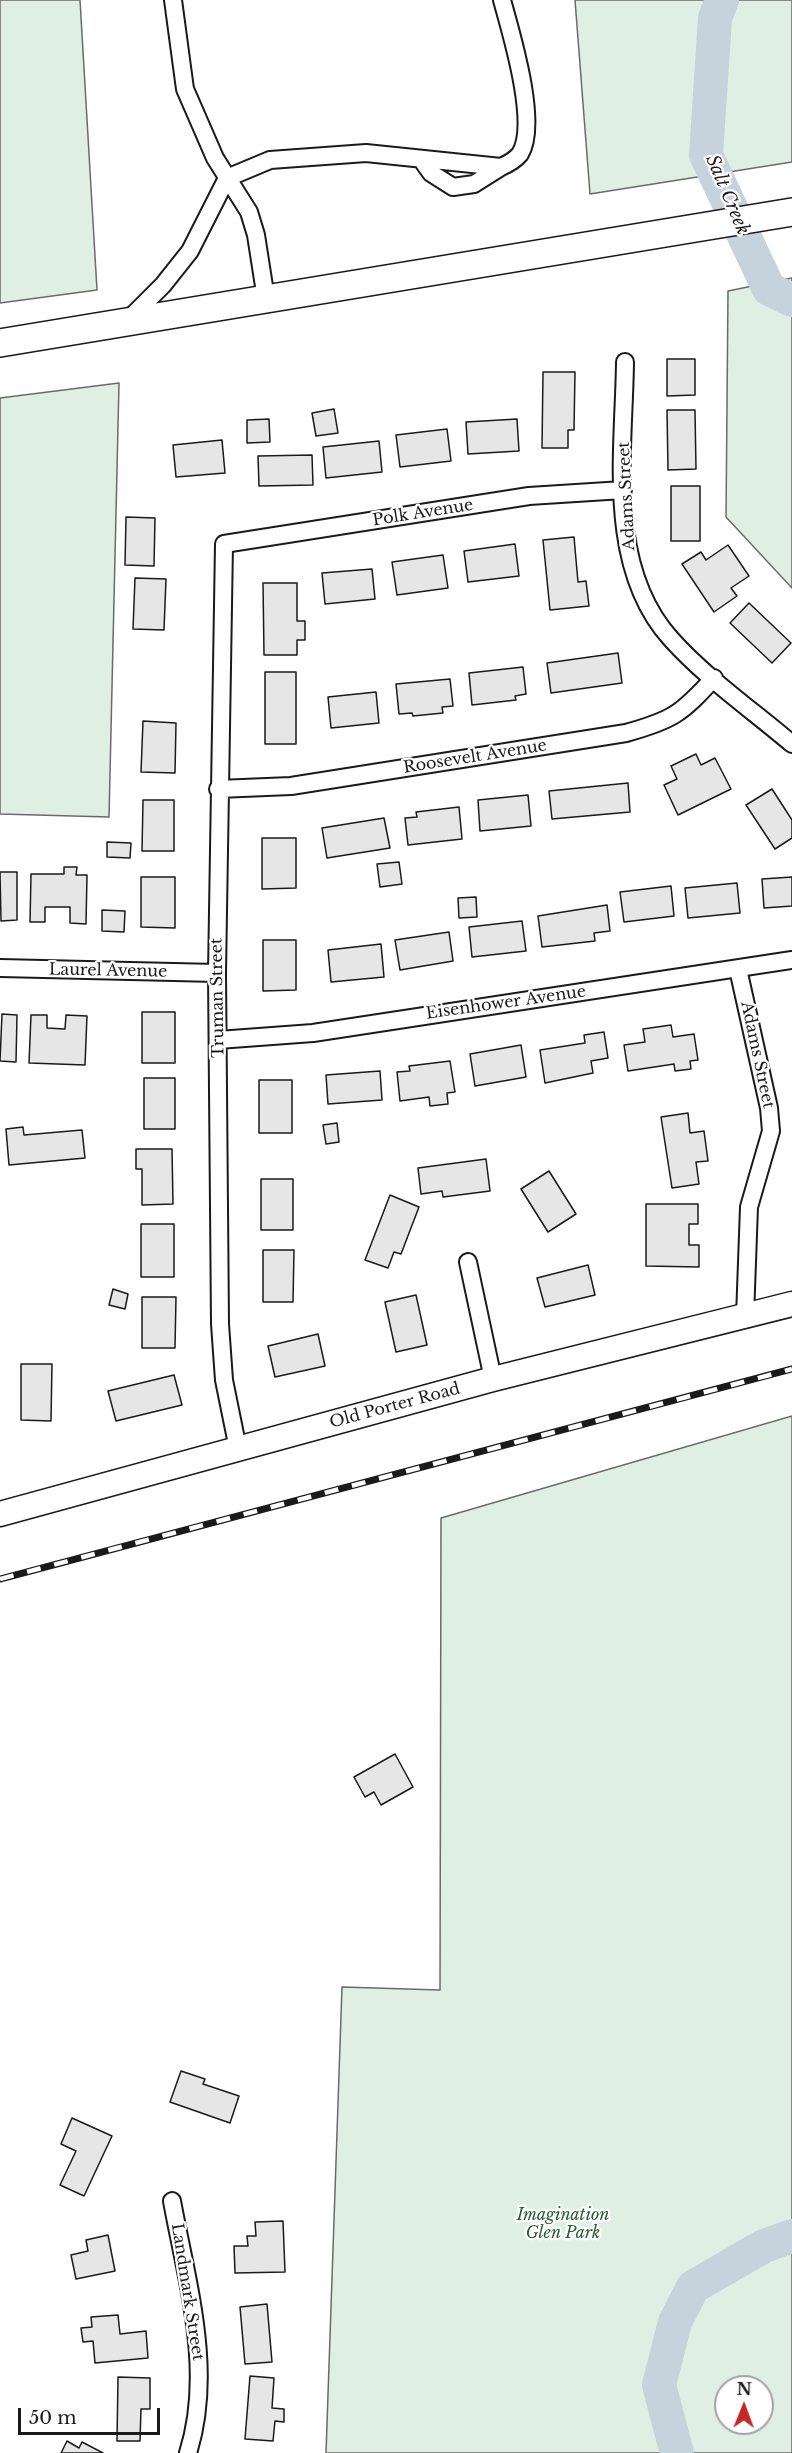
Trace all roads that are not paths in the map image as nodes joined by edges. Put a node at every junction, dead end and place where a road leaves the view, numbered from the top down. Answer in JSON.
{"nodes":[{"id":1,"x":172,"y":0,"type":"edge"},
{"id":2,"x":502,"y":0,"type":"edge"},
{"id":3,"x":421,"y":159,"type":"junction"},
{"id":4,"x":501,"y":167,"type":"junction"},
{"id":5,"x":227,"y":178,"type":"junction"},
{"id":6,"x":792,"y":212,"type":"edge"},
{"id":7,"x":266,"y":299,"type":"junction"},
{"id":8,"x":126,"y":322,"type":"junction"},
{"id":9,"x":0,"y":343,"type":"edge"},
{"id":10,"x":625,"y":362,"type":"dead end"},
{"id":11,"x":623,"y":490,"type":"junction"},
{"id":12,"x":224,"y":544,"type":"joint"},
{"id":13,"x":714,"y":678,"type":"junction"},
{"id":14,"x":792,"y":744,"type":"edge"},
{"id":15,"x":218,"y":789,"type":"junction"},
{"id":16,"x":792,"y":960,"type":"edge"},
{"id":17,"x":0,"y":968,"type":"edge"},
{"id":18,"x":738,"y":969,"type":"junction"},
{"id":19,"x":217,"y":973,"type":"junction"},
{"id":20,"x":218,"y":1040,"type":"junction"},
{"id":21,"x":468,"y":1262,"type":"dead end"},
{"id":22,"x":792,"y":1304,"type":"edge"},
{"id":23,"x":745,"y":1317,"type":"junction"},
{"id":24,"x":493,"y":1379,"type":"junction"},
{"id":25,"x":238,"y":1449,"type":"junction"},
{"id":26,"x":0,"y":1514,"type":"edge"},
{"id":27,"x":172,"y":2201,"type":"dead end"},
{"id":28,"x":188,"y":2453,"type":"edge"}],
"edges":[{"from":1,"to":5,"type":"street"},
{"from":2,"to":4,"type":"street"},
{"from":3,"to":4,"type":"street"},
{"from":3,"to":4,"type":"street"},
{"from":3,"to":5,"type":"street"},
{"from":5,"to":7,"type":"street"},
{"from":5,"to":8,"type":"street"},
{"from":6,"to":7,"type":"main road"},
{"from":7,"to":8,"type":"main road"},
{"from":8,"to":9,"type":"main road"},
{"from":10,"to":11,"type":"street","name":"Adams Street"},
{"from":11,"to":12,"type":"street","name":"Polk Avenue"},
{"from":11,"to":13,"type":"street","name":"Adams Street"},
{"from":12,"to":15,"type":"street","name":"Truman Street"},
{"from":13,"to":14,"type":"street","name":"Adams Street"},
{"from":13,"to":15,"type":"street","name":"Roosevelt Avenue"},
{"from":15,"to":19,"type":"street","name":"Truman Street"},
{"from":16,"to":18,"type":"street","name":"Eisenhower Avenue"},
{"from":17,"to":19,"type":"street","name":"Laurel Avenue"},
{"from":18,"to":20,"type":"street","name":"Eisenhower Avenue"},
{"from":18,"to":23,"type":"street","name":"Adams Street"},
{"from":19,"to":20,"type":"street","name":"Truman Street"},
{"from":20,"to":25,"type":"street","name":"Truman Street"},
{"from":21,"to":24,"type":"street"},
{"from":22,"to":23,"type":"street","name":"Old Porter Road"},
{"from":23,"to":24,"type":"street","name":"Old Porter Road"},
{"from":24,"to":25,"type":"street","name":"Old Porter Road"},
{"from":25,"to":26,"type":"street","name":"Old Porter Road"},
{"from":27,"to":28,"type":"street","name":"Landmark Street"}]}
